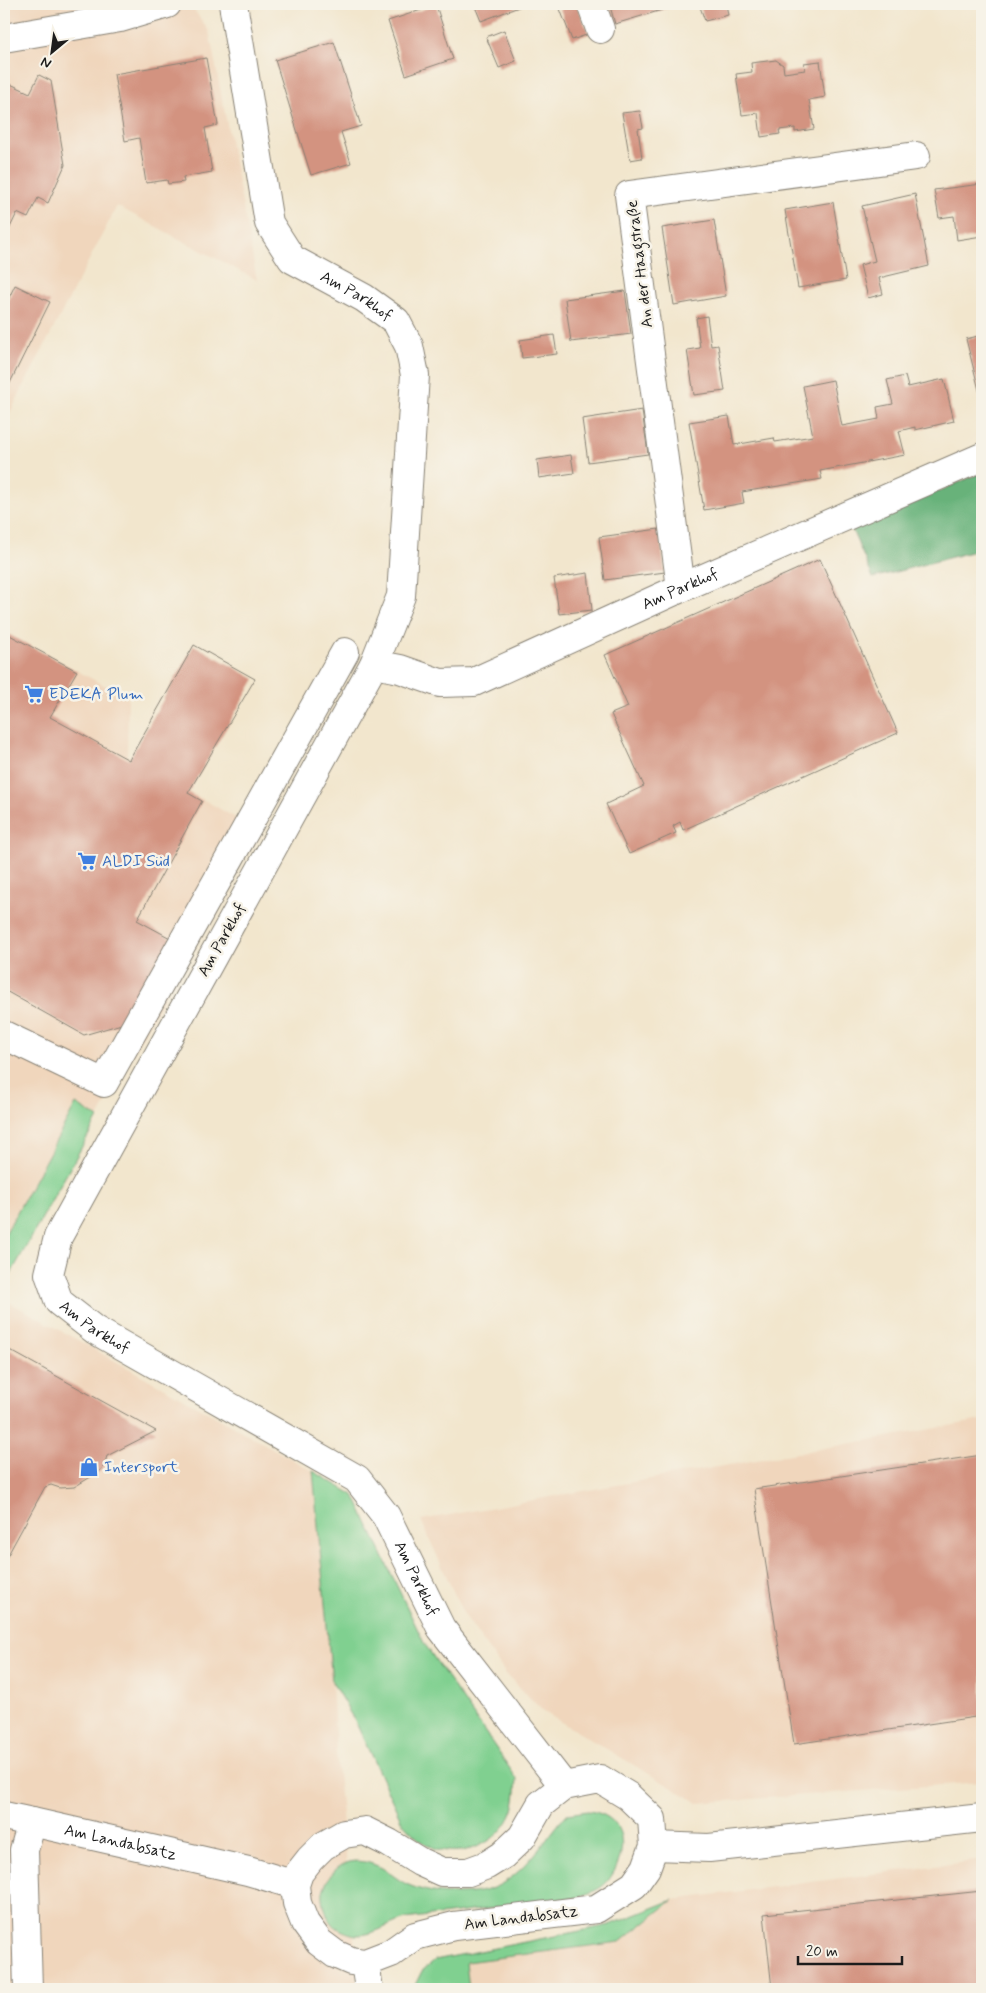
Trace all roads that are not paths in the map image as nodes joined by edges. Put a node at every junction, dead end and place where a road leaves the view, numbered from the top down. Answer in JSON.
{"nodes":[{"id":1,"x":167,"y":4,"type":"edge"},
{"id":2,"x":233,"y":4,"type":"edge"},
{"id":3,"x":128,"y":10,"type":"edge"},
{"id":4,"x":4,"y":38,"type":"edge"},
{"id":5,"x":916,"y":156,"type":"dead end"},
{"id":6,"x":982,"y":457,"type":"edge"},
{"id":7,"x":682,"y":588,"type":"junction"},
{"id":8,"x":345,"y":652,"type":"dead end"},
{"id":9,"x":374,"y":664,"type":"junction"},
{"id":10,"x":4,"y":1035,"type":"edge"},
{"id":11,"x":564,"y":1786,"type":"junction"},
{"id":12,"x":4,"y":1816,"type":"edge"},
{"id":13,"x":982,"y":1818,"type":"edge"},
{"id":14,"x":32,"y":1822,"type":"junction"},
{"id":15,"x":654,"y":1846,"type":"junction"},
{"id":16,"x":295,"y":1884,"type":"junction"},
{"id":17,"x":367,"y":1976,"type":"edge"},
{"id":18,"x":28,"y":1989,"type":"edge"}],
"edges":[{"from":1,"to":3,"type":"street"},
{"from":2,"to":9,"type":"street","name":"Am Parkhof"},
{"from":3,"to":4,"type":"street"},
{"from":5,"to":7,"type":"street","name":"An der Haagstraße"},
{"from":6,"to":7,"type":"street","name":"Am Parkhof"},
{"from":7,"to":9,"type":"street","name":"Am Parkhof"},
{"from":8,"to":10,"type":"street"},
{"from":9,"to":11,"type":"street","name":"Am Parkhof"},
{"from":11,"to":15,"type":"street","name":"Am Landabsatz"},
{"from":11,"to":16,"type":"street","name":"Am Landabsatz"},
{"from":12,"to":14,"type":"street","name":"Am Landabsatz"},
{"from":13,"to":15,"type":"street"},
{"from":14,"to":16,"type":"street","name":"Am Landabsatz"},
{"from":14,"to":18,"type":"street"},
{"from":15,"to":17,"type":"street","name":"Am Landabsatz"},
{"from":16,"to":17,"type":"street","name":"Am Landabsatz"}]}
